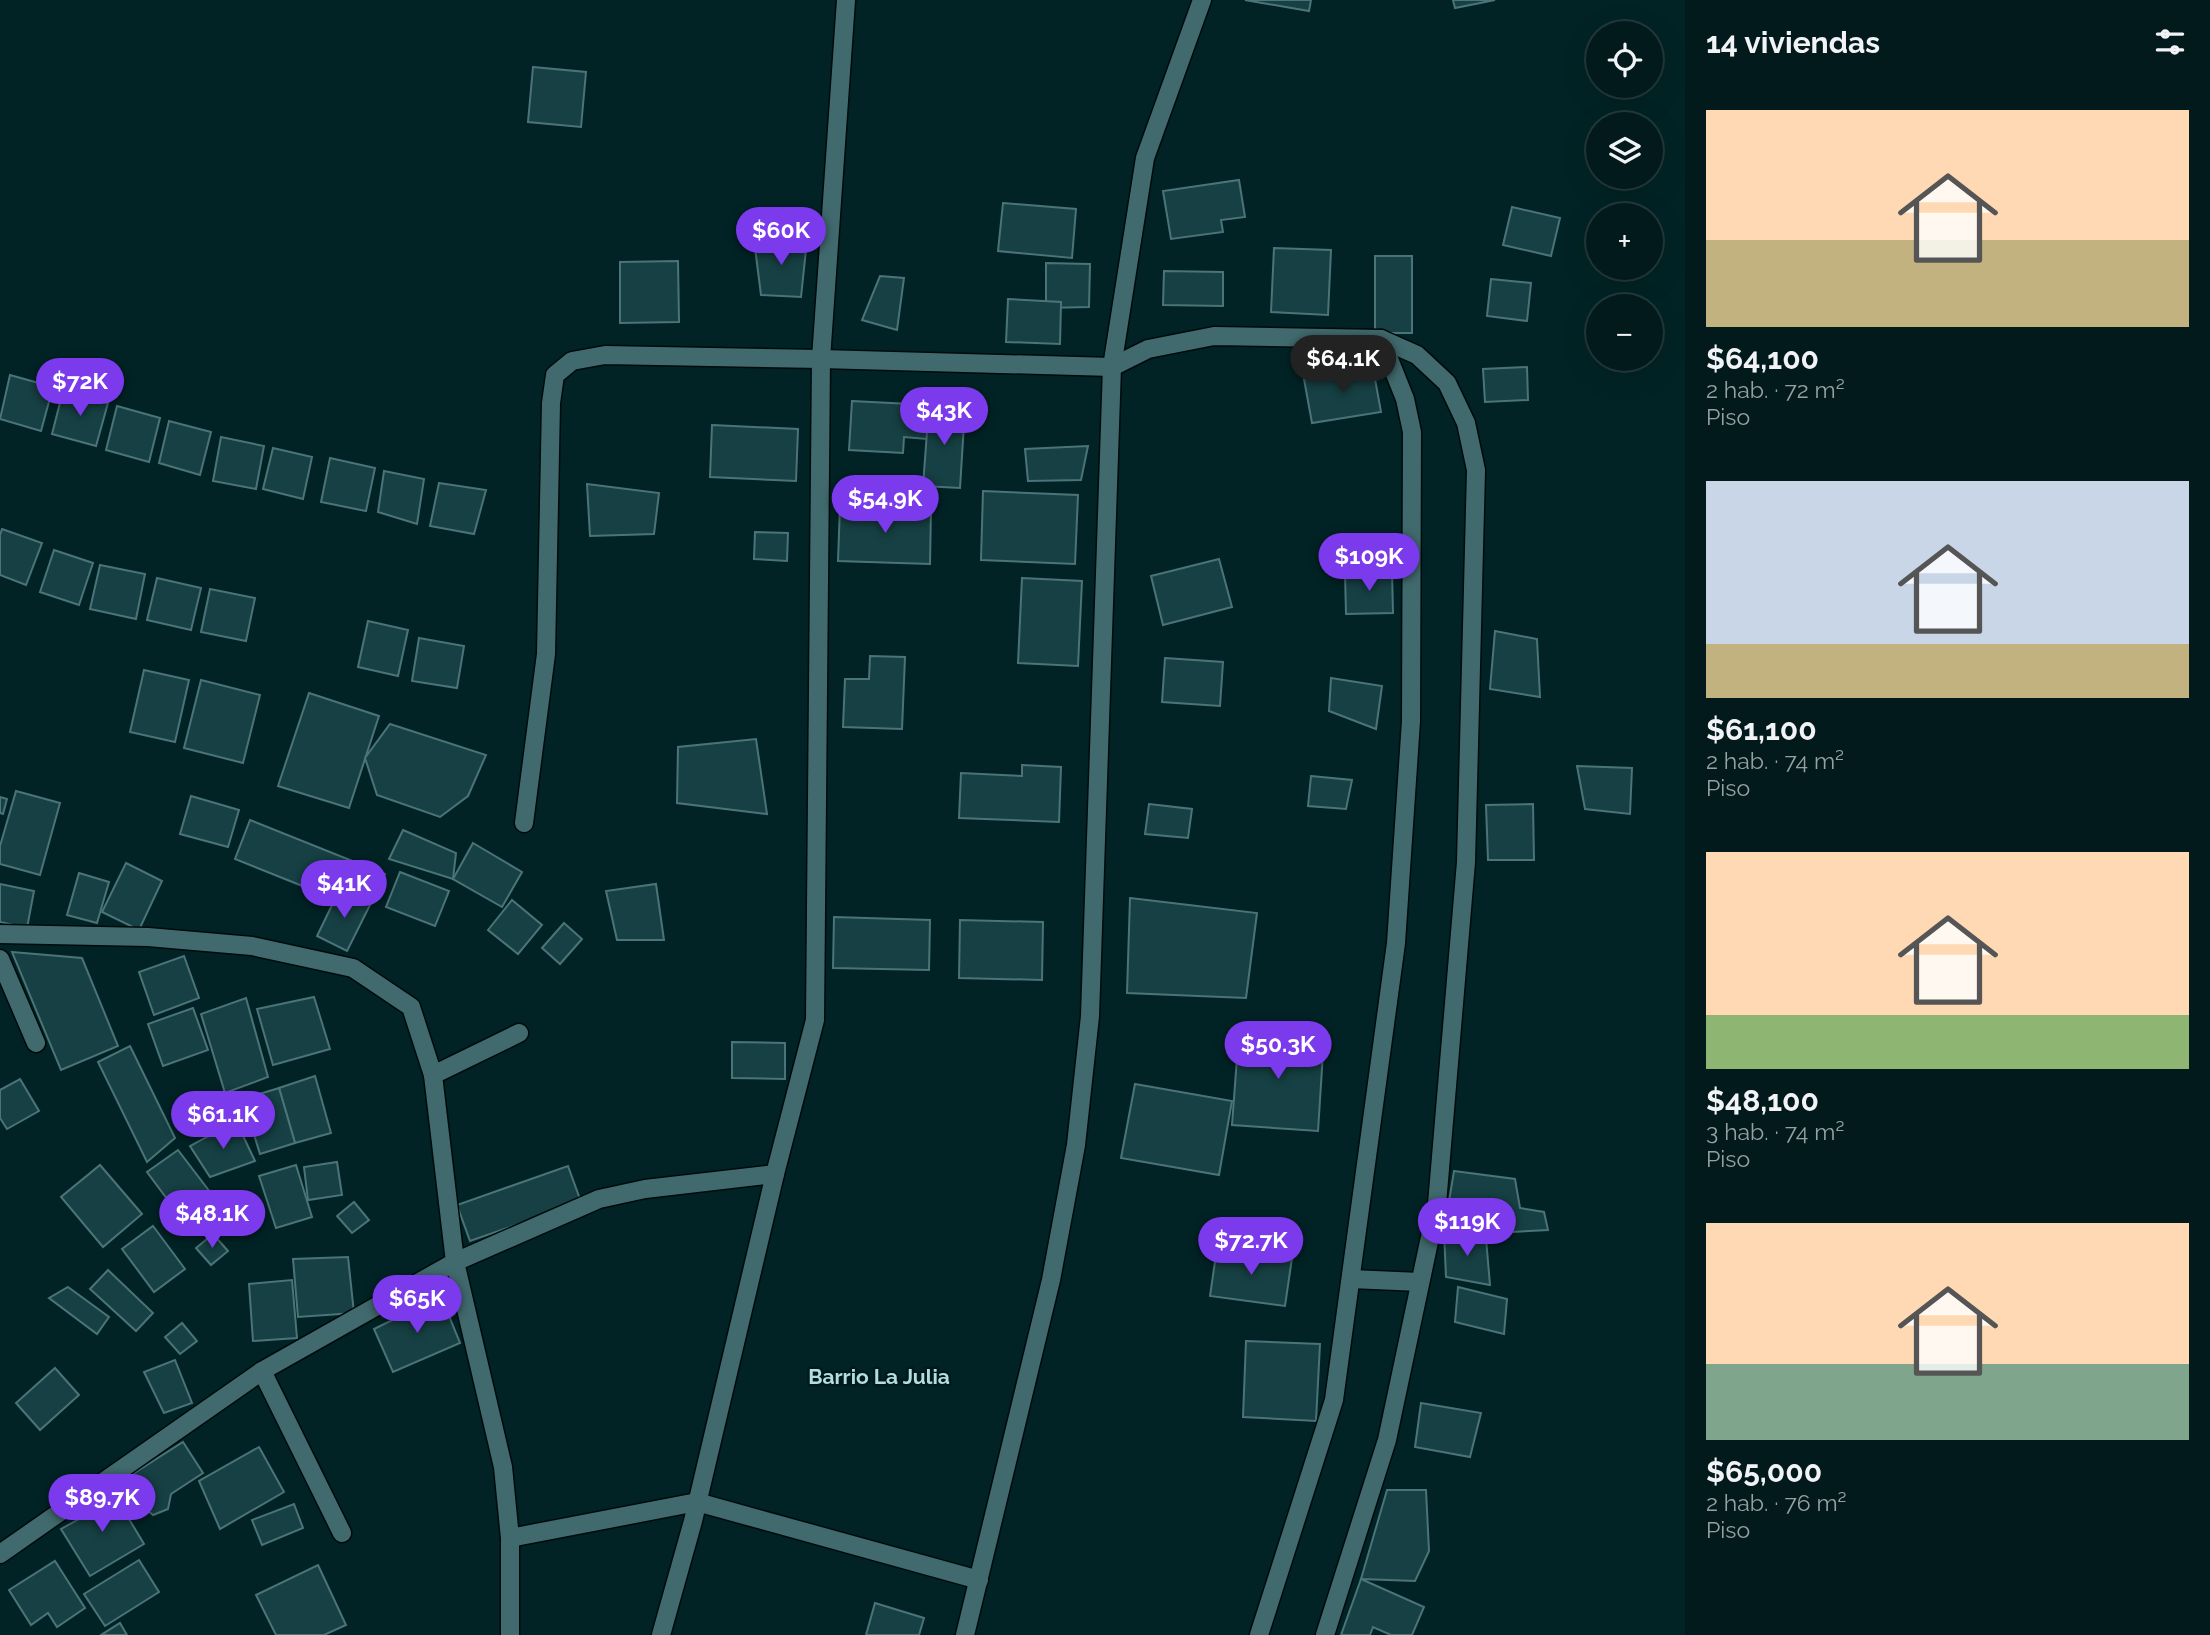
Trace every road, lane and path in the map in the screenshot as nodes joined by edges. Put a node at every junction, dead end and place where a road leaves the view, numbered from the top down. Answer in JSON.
{"nodes":[{"id":1,"x":846,"y":0,"type":"edge"},
{"id":2,"x":1202,"y":0,"type":"edge"},
{"id":3,"x":1381,"y":340,"type":"junction"},
{"id":4,"x":821,"y":359,"type":"junction"},
{"id":5,"x":1112,"y":367,"type":"junction"},
{"id":6,"x":524,"y":823,"type":"dead end"},
{"id":7,"x":0,"y":934,"type":"edge"},
{"id":8,"x":0,"y":959,"type":"edge"},
{"id":9,"x":519,"y":1032,"type":"dead end"},
{"id":10,"x":36,"y":1043,"type":"dead end"},
{"id":11,"x":433,"y":1075,"type":"junction"},
{"id":12,"x":775,"y":1174,"type":"junction"},
{"id":13,"x":455,"y":1262,"type":"junction"},
{"id":14,"x":1351,"y":1279,"type":"junction"},
{"id":15,"x":1420,"y":1282,"type":"junction"},
{"id":16,"x":262,"y":1371,"type":"junction"},
{"id":17,"x":697,"y":1502,"type":"junction"},
{"id":18,"x":342,"y":1533,"type":"dead end"},
{"id":19,"x":510,"y":1538,"type":"junction"},
{"id":20,"x":0,"y":1554,"type":"edge"},
{"id":21,"x":978,"y":1580,"type":"junction"},
{"id":22,"x":510,"y":1635,"type":"edge"},
{"id":23,"x":661,"y":1635,"type":"edge"},
{"id":24,"x":965,"y":1635,"type":"edge"},
{"id":25,"x":1259,"y":1635,"type":"edge"},
{"id":26,"x":1325,"y":1635,"type":"edge"}],
"edges":[{"from":1,"to":4,"type":"street"},
{"from":2,"to":5,"type":"street"},
{"from":3,"to":5,"type":"street"},
{"from":3,"to":14,"type":"street"},
{"from":3,"to":15,"type":"street"},
{"from":4,"to":5,"type":"street"},
{"from":4,"to":6,"type":"street"},
{"from":4,"to":12,"type":"street"},
{"from":5,"to":21,"type":"street"},
{"from":7,"to":11,"type":"street"},
{"from":8,"to":10,"type":"street"},
{"from":9,"to":11,"type":"street"},
{"from":11,"to":13,"type":"street"},
{"from":12,"to":13,"type":"street"},
{"from":12,"to":17,"type":"street"},
{"from":13,"to":16,"type":"street"},
{"from":13,"to":19,"type":"street"},
{"from":14,"to":15,"type":"street"},
{"from":14,"to":25,"type":"street"},
{"from":15,"to":26,"type":"street"},
{"from":16,"to":18,"type":"street"},
{"from":16,"to":20,"type":"street"},
{"from":17,"to":19,"type":"street"},
{"from":17,"to":21,"type":"street"},
{"from":17,"to":23,"type":"street"},
{"from":19,"to":22,"type":"street"},
{"from":21,"to":24,"type":"street"}]}
